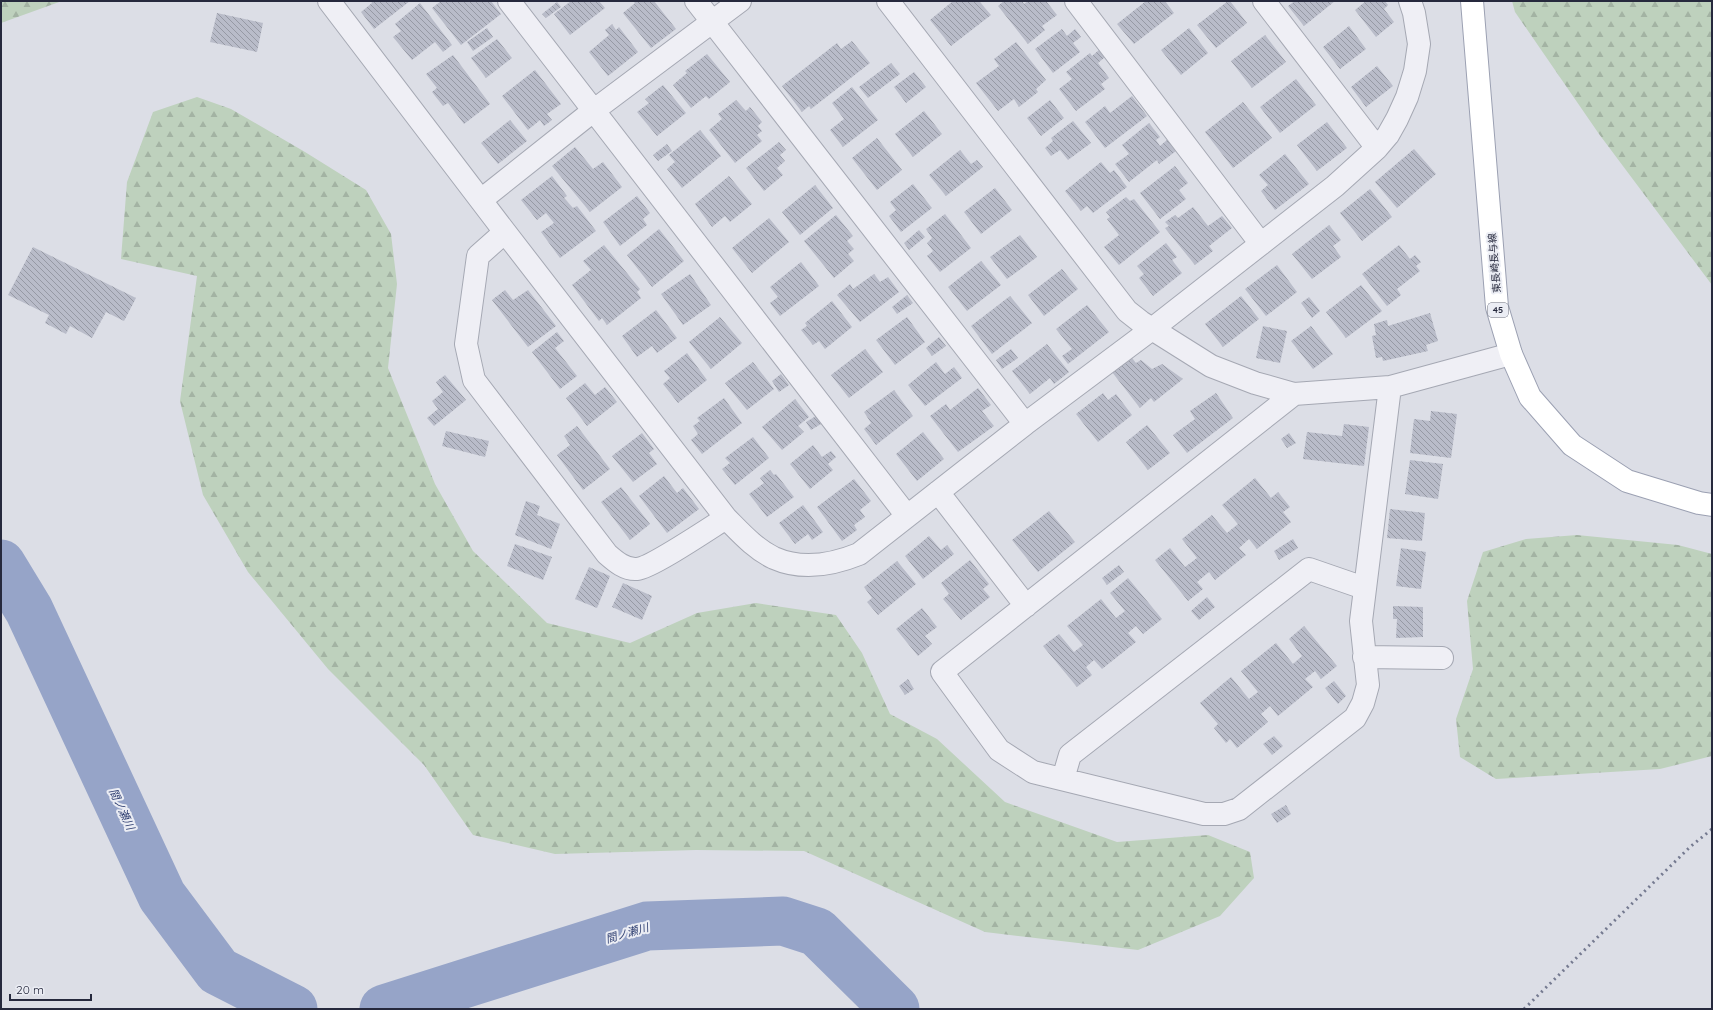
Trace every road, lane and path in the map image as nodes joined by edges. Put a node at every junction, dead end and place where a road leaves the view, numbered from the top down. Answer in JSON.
{"nodes":[{"id":1,"x":329,"y":1,"type":"edge"},
{"id":2,"x":509,"y":1,"type":"edge"},
{"id":3,"x":696,"y":1,"type":"edge"},
{"id":4,"x":740,"y":1,"type":"edge"},
{"id":5,"x":888,"y":1,"type":"edge"},
{"id":6,"x":1076,"y":1,"type":"edge"},
{"id":7,"x":1264,"y":1,"type":"edge"},
{"id":8,"x":1410,"y":1,"type":"edge"},
{"id":9,"x":1472,"y":1,"type":"edge"},
{"id":10,"x":713,"y":22,"type":"junction"},
{"id":11,"x":594,"y":111,"type":"junction"},
{"id":12,"x":1377,"y":148,"type":"junction"},
{"id":13,"x":481,"y":200,"type":"junction"},
{"id":14,"x":504,"y":232,"type":"junction"},
{"id":15,"x":1261,"y":244,"type":"junction"},
{"id":16,"x":1152,"y":329,"type":"junction"},
{"id":17,"x":1511,"y":354,"type":"junction"},
{"id":18,"x":1390,"y":387,"type":"junction"},
{"id":19,"x":1294,"y":394,"type":"junction"},
{"id":20,"x":1025,"y":424,"type":"junction"},
{"id":21,"x":938,"y":492,"type":"junction"},
{"id":22,"x":1712,"y":505,"type":"edge"},
{"id":23,"x":907,"y":516,"type":"junction"},
{"id":24,"x":726,"y":518,"type":"junction"},
{"id":25,"x":1364,"y":588,"type":"junction"},
{"id":26,"x":1026,"y":606,"type":"junction"},
{"id":27,"x":1364,"y":657,"type":"junction"},
{"id":28,"x":1442,"y":658,"type":"dead end"},
{"id":29,"x":1064,"y":779,"type":"junction"}],
"edges":[{"from":1,"to":13,"type":"street"},
{"from":2,"to":11,"type":"street"},
{"from":3,"to":10,"type":"street"},
{"from":4,"to":10,"type":"street"},
{"from":5,"to":16,"type":"street"},
{"from":6,"to":15,"type":"street"},
{"from":7,"to":12,"type":"street"},
{"from":8,"to":12,"type":"street"},
{"from":9,"to":17,"type":"main road","name":"東長崎長与線","number":"45"},
{"from":10,"to":11,"type":"street"},
{"from":10,"to":20,"type":"street"},
{"from":11,"to":13,"type":"street"},
{"from":11,"to":23,"type":"street"},
{"from":12,"to":15,"type":"street"},
{"from":13,"to":14,"type":"street"},
{"from":14,"to":24,"type":"street"},
{"from":14,"to":24,"type":"street"},
{"from":15,"to":16,"type":"street"},
{"from":16,"to":19,"type":"street"},
{"from":16,"to":20,"type":"street"},
{"from":17,"to":18,"type":"street"},
{"from":17,"to":22,"type":"main road","name":"東長崎長与線","number":"45"},
{"from":18,"to":19,"type":"street"},
{"from":18,"to":25,"type":"street"},
{"from":19,"to":26,"type":"street"},
{"from":20,"to":21,"type":"street"},
{"from":21,"to":23,"type":"street"},
{"from":21,"to":26,"type":"street"},
{"from":23,"to":24,"type":"street"},
{"from":25,"to":27,"type":"street"},
{"from":25,"to":29,"type":"street"},
{"from":26,"to":29,"type":"street"},
{"from":27,"to":28,"type":"street"},
{"from":27,"to":29,"type":"street"}]}
